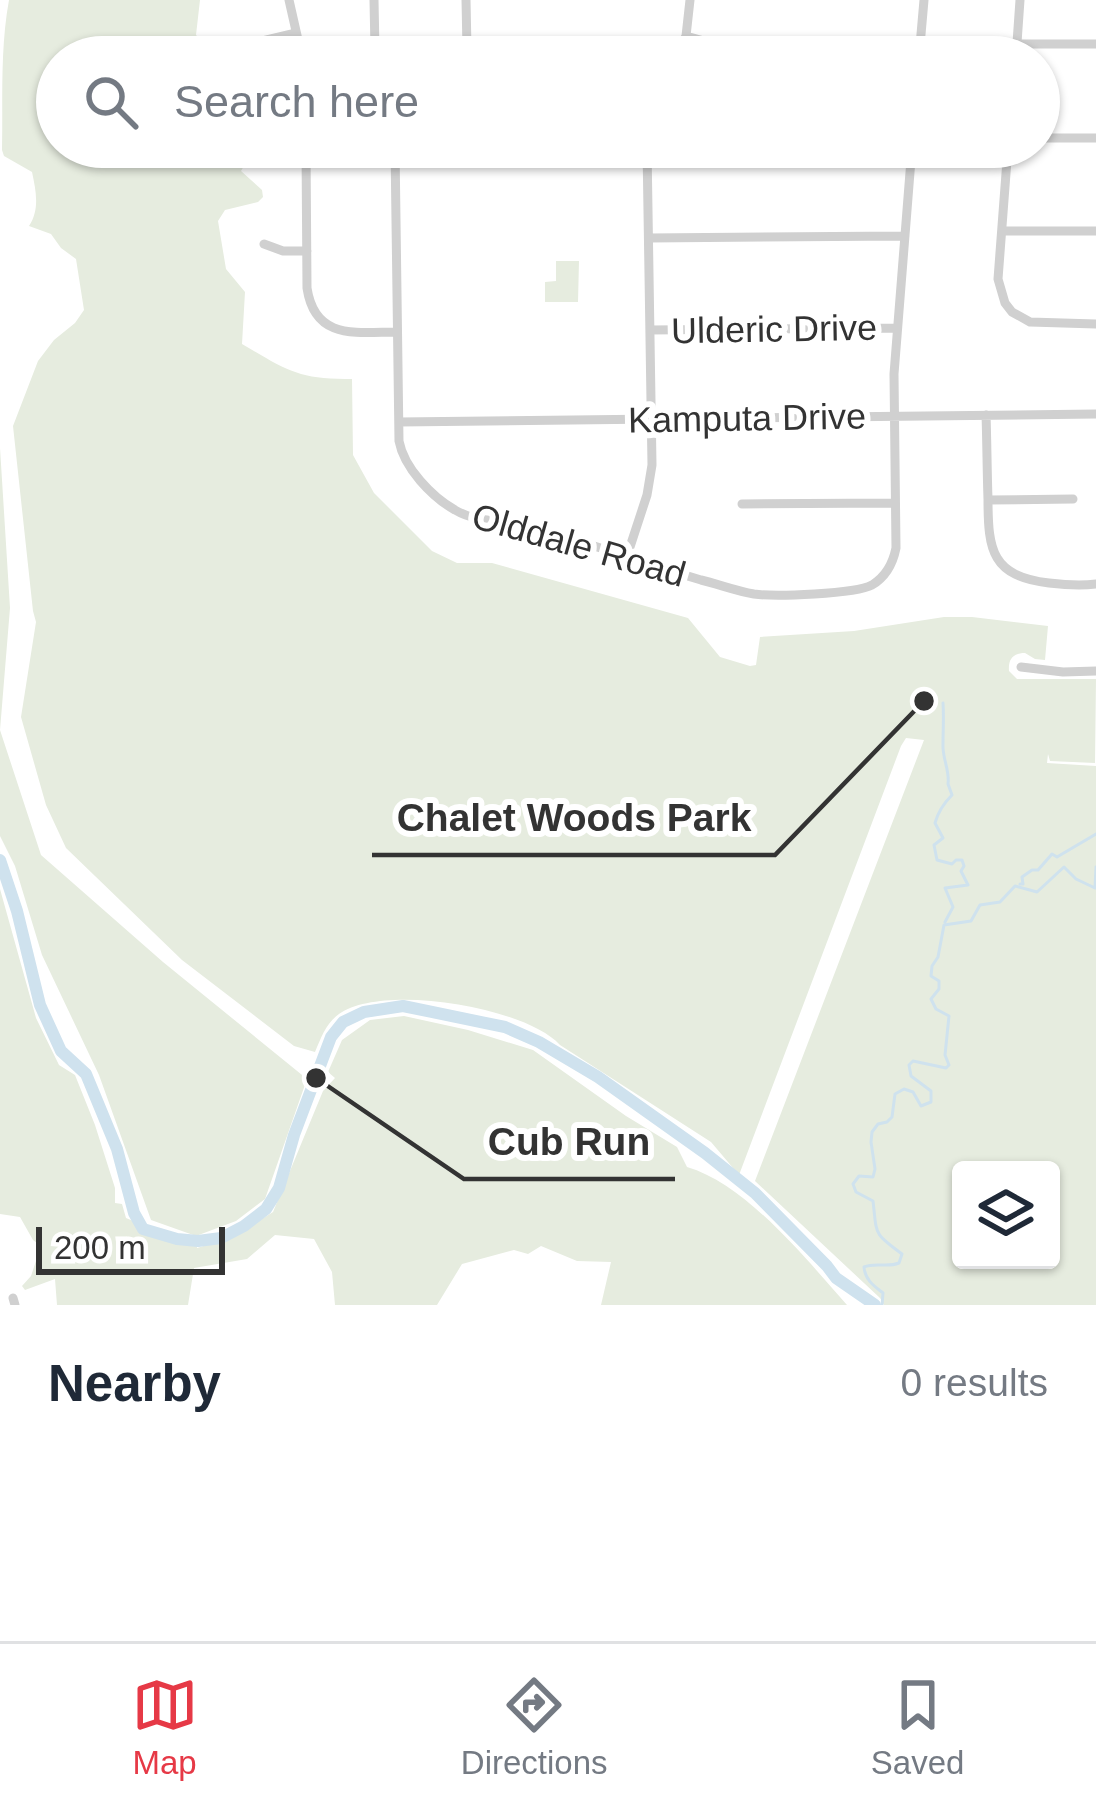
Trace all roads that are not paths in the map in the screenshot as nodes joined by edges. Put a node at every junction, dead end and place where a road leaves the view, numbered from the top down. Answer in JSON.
{"nodes":[{"id":1,"x":289,"y":0,"type":"edge"},
{"id":2,"x":374,"y":0,"type":"edge"},
{"id":3,"x":466,"y":0,"type":"edge"},
{"id":4,"x":690,"y":0,"type":"edge"},
{"id":5,"x":924,"y":0,"type":"edge"},
{"id":6,"x":1020,"y":0,"type":"edge"},
{"id":7,"x":296,"y":33,"type":"junction"},
{"id":8,"x":686,"y":35,"type":"joint"},
{"id":9,"x":283,"y":36,"type":"edge"},
{"id":10,"x":297,"y":36,"type":"edge"},
{"id":11,"x":375,"y":36,"type":"edge"},
{"id":12,"x":467,"y":36,"type":"edge"},
{"id":13,"x":689,"y":36,"type":"edge"},
{"id":14,"x":921,"y":36,"type":"edge"},
{"id":15,"x":1018,"y":36,"type":"edge"},
{"id":16,"x":1060,"y":44,"type":"edge"},
{"id":17,"x":1096,"y":44,"type":"edge"},
{"id":18,"x":1060,"y":138,"type":"edge"},
{"id":19,"x":1096,"y":138,"type":"edge"},
{"id":20,"x":309,"y":168,"type":"edge"},
{"id":21,"x":395,"y":168,"type":"edge"},
{"id":22,"x":647,"y":168,"type":"edge"},
{"id":23,"x":910,"y":168,"type":"edge"},
{"id":24,"x":1007,"y":168,"type":"edge"},
{"id":25,"x":1002,"y":232,"type":"junction"},
{"id":26,"x":1096,"y":232,"type":"edge"},
{"id":27,"x":905,"y":236,"type":"junction"},
{"id":28,"x":649,"y":238,"type":"junction"},
{"id":29,"x":264,"y":244,"type":"dead end"},
{"id":30,"x":307,"y":251,"type":"junction"},
{"id":31,"x":1096,"y":324,"type":"edge"},
{"id":32,"x":897,"y":328,"type":"junction"},
{"id":33,"x":650,"y":330,"type":"junction"},
{"id":34,"x":398,"y":332,"type":"junction"},
{"id":35,"x":1096,"y":414,"type":"edge"},
{"id":36,"x":986,"y":415,"type":"junction"},
{"id":37,"x":894,"y":416,"type":"junction"},
{"id":38,"x":651,"y":419,"type":"junction"},
{"id":39,"x":399,"y":422,"type":"junction"},
{"id":40,"x":1073,"y":499,"type":"dead end"},
{"id":41,"x":988,"y":500,"type":"junction"},
{"id":42,"x":895,"y":502,"type":"junction"},
{"id":43,"x":742,"y":504,"type":"dead end"},
{"id":44,"x":626,"y":556,"type":"junction"},
{"id":45,"x":1096,"y":584,"type":"edge"},
{"id":46,"x":1021,"y":667,"type":"dead end"},
{"id":47,"x":1096,"y":671,"type":"edge"}],
"edges":[{"from":1,"to":7,"type":"street"},
{"from":2,"to":11,"type":"street"},
{"from":3,"to":12,"type":"street"},
{"from":4,"to":8,"type":"street"},
{"from":5,"to":14,"type":"street"},
{"from":6,"to":15,"type":"street"},
{"from":7,"to":9,"type":"street"},
{"from":7,"to":10,"type":"street"},
{"from":8,"to":13,"type":"street"},
{"from":16,"to":17,"type":"street"},
{"from":18,"to":19,"type":"street"},
{"from":20,"to":30,"type":"street"},
{"from":21,"to":34,"type":"street","name":"Olddale Road"},
{"from":22,"to":28,"type":"street"},
{"from":23,"to":27,"type":"street"},
{"from":24,"to":25,"type":"street"},
{"from":25,"to":26,"type":"street"},
{"from":25,"to":31,"type":"street"},
{"from":27,"to":28,"type":"street"},
{"from":27,"to":32,"type":"street"},
{"from":28,"to":33,"type":"street"},
{"from":29,"to":30,"type":"street"},
{"from":30,"to":34,"type":"street"},
{"from":32,"to":33,"type":"street","name":"Ulderic Drive"},
{"from":32,"to":37,"type":"street"},
{"from":33,"to":38,"type":"street"},
{"from":34,"to":39,"type":"street","name":"Olddale Road"},
{"from":35,"to":36,"type":"street","name":"Kamputa Drive"},
{"from":36,"to":37,"type":"street","name":"Kamputa Drive"},
{"from":36,"to":41,"type":"street"},
{"from":37,"to":38,"type":"street","name":"Kamputa Drive"},
{"from":37,"to":42,"type":"street"},
{"from":38,"to":39,"type":"street","name":"Kamputa Drive"},
{"from":38,"to":44,"type":"street"},
{"from":39,"to":44,"type":"street","name":"Olddale Road"},
{"from":40,"to":41,"type":"street"},
{"from":41,"to":45,"type":"street"},
{"from":42,"to":43,"type":"street"},
{"from":42,"to":44,"type":"street","name":"Olddale Road"},
{"from":46,"to":47,"type":"street"}]}
